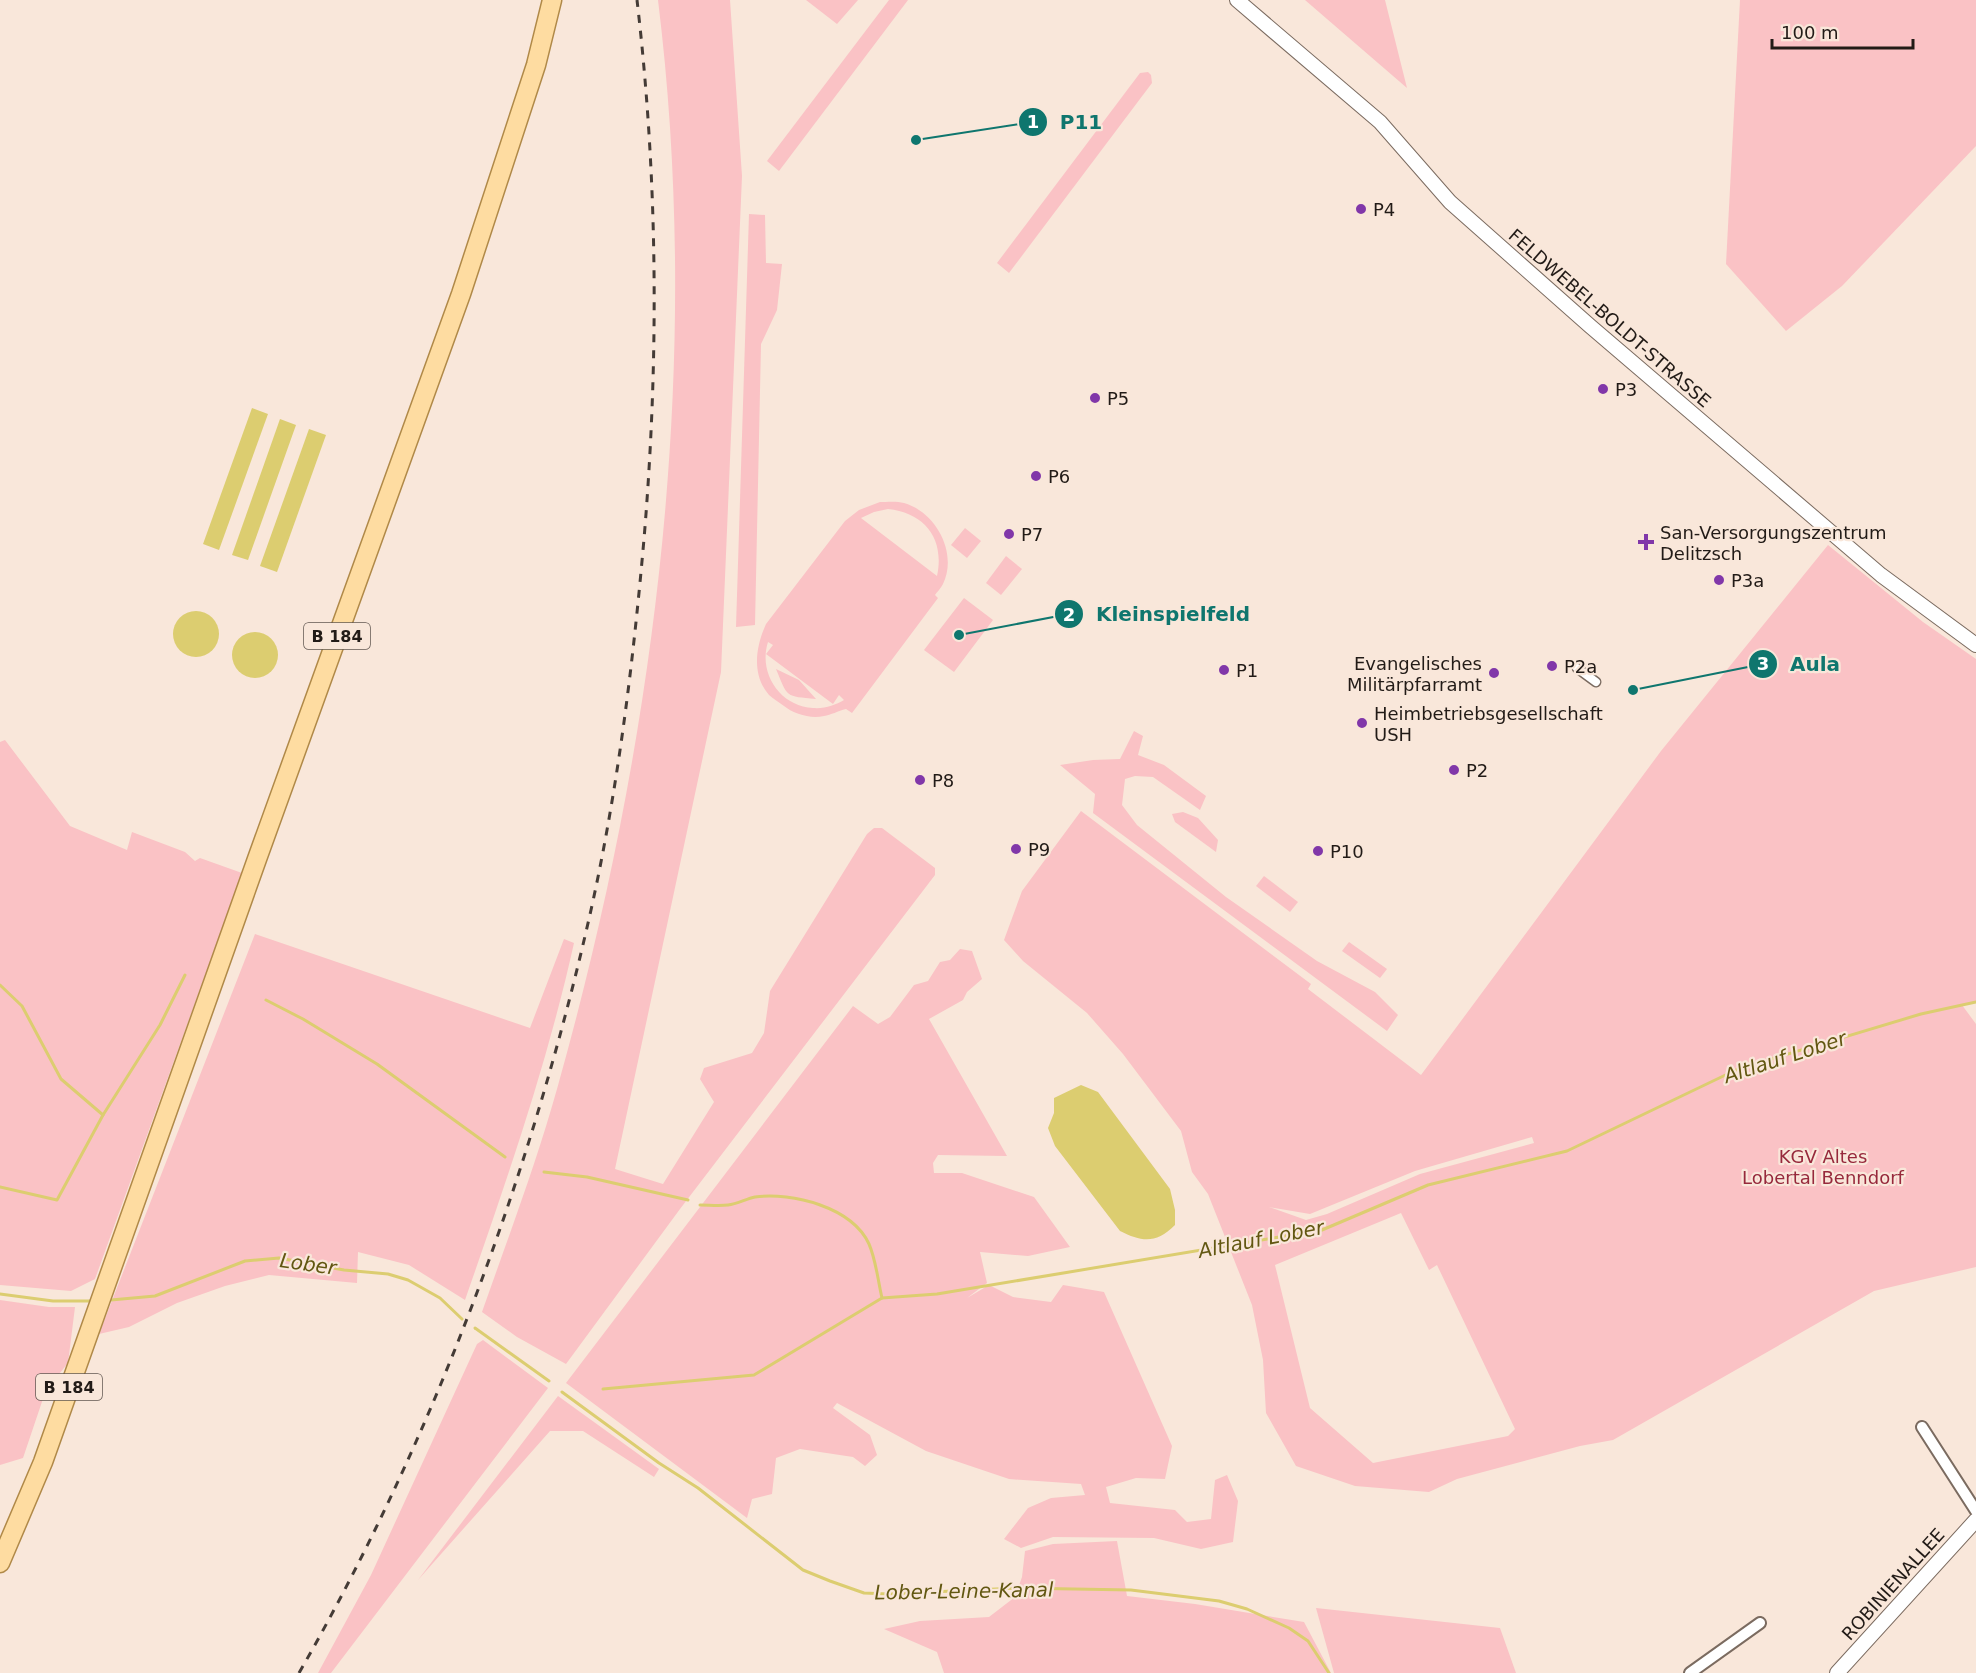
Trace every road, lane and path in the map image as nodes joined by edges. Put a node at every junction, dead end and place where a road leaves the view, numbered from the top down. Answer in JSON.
{"nodes":[{"id":1,"x":552,"y":0,"type":"edge"},
{"id":2,"x":1237,"y":0,"type":"edge"},
{"id":3,"x":1976,"y":645,"type":"edge"},
{"id":4,"x":1577,"y":668,"type":"dead end"},
{"id":5,"x":1596,"y":682,"type":"dead end"},
{"id":6,"x":1922,"y":1427,"type":"dead end"},
{"id":7,"x":1976,"y":1511,"type":"edge"},
{"id":8,"x":1976,"y":1520,"type":"edge"},
{"id":9,"x":0,"y":1563,"type":"edge"},
{"id":10,"x":1760,"y":1623,"type":"dead end"},
{"id":11,"x":1690,"y":1673,"type":"edge"},
{"id":12,"x":1837,"y":1673,"type":"edge"}],
"edges":[{"from":1,"to":9,"type":"main road","number":"B 184"},
{"from":2,"to":3,"type":"street","name":"FELDWEBEL-BOLDT-STRASSE"},
{"from":4,"to":5,"type":"street"},
{"from":6,"to":7,"type":"street"},
{"from":8,"to":12,"type":"street","name":"ROBINIENALLEE"},
{"from":10,"to":11,"type":"street"}]}
